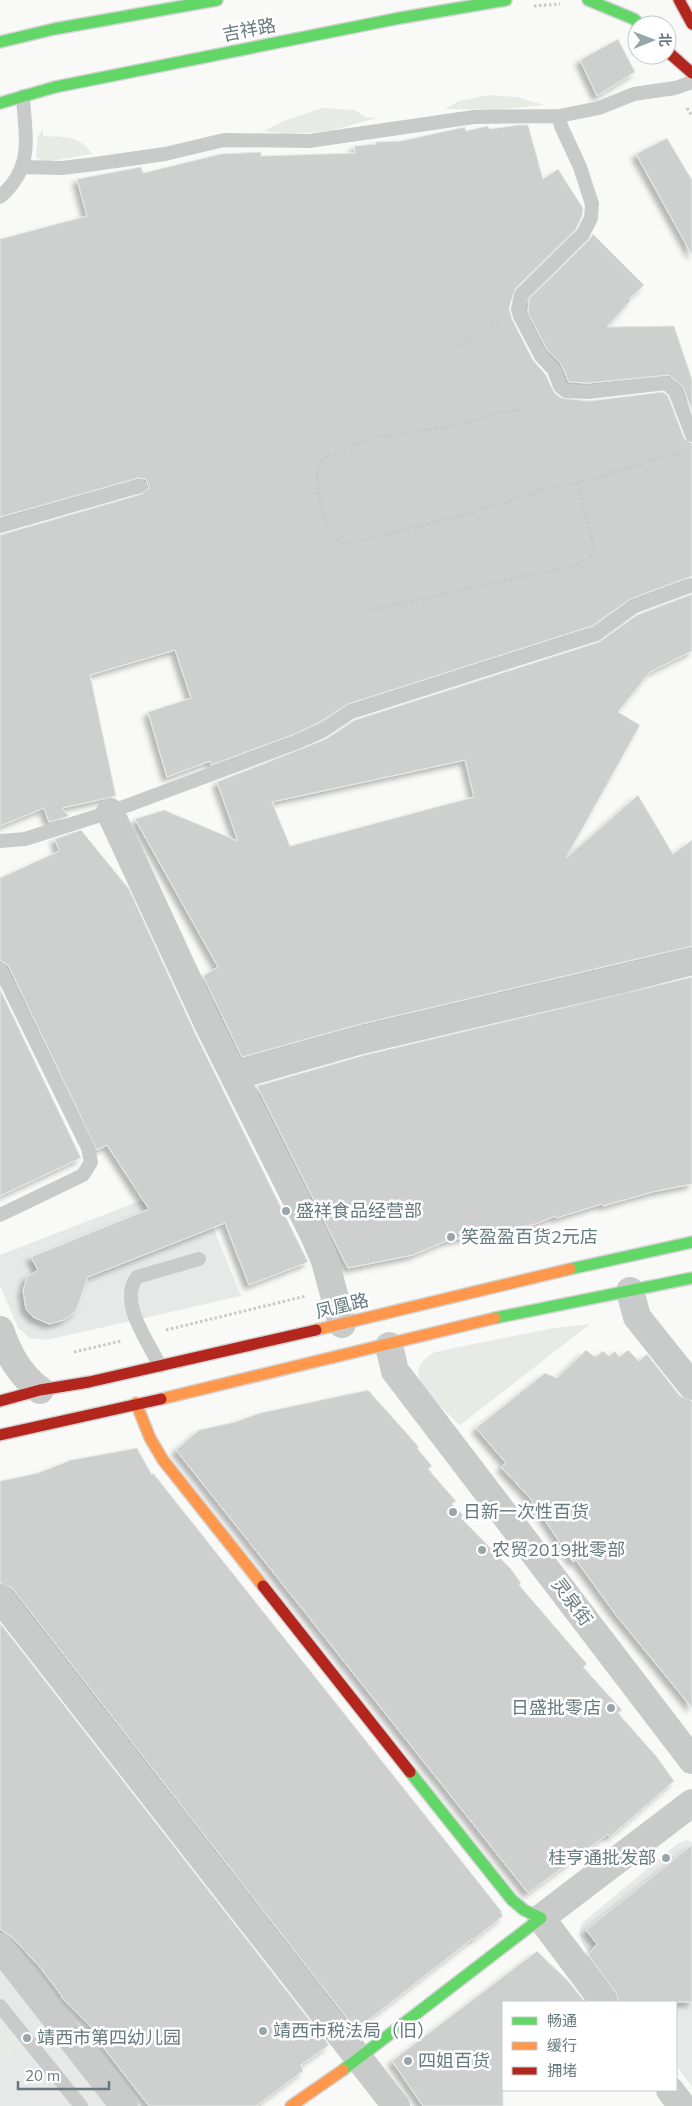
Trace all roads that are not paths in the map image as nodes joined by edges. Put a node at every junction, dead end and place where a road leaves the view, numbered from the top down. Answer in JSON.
{"nodes":[{"id":1,"x":217,"y":0,"type":"edge"},
{"id":2,"x":506,"y":0,"type":"edge"},
{"id":3,"x":588,"y":0,"type":"edge"},
{"id":4,"x":679,"y":0,"type":"edge"},
{"id":5,"x":627,"y":16,"type":"edge"},
{"id":6,"x":692,"y":24,"type":"edge"},
{"id":7,"x":0,"y":42,"type":"edge"},
{"id":8,"x":677,"y":60,"type":"edge"},
{"id":9,"x":692,"y":73,"type":"edge"},
{"id":10,"x":692,"y":82,"type":"edge"},
{"id":11,"x":23,"y":96,"type":"junction"},
{"id":12,"x":0,"y":104,"type":"edge"},
{"id":13,"x":559,"y":116,"type":"junction"},
{"id":14,"x":24,"y":167,"type":"junction"},
{"id":15,"x":0,"y":197,"type":"edge"},
{"id":16,"x":692,"y":435,"type":"edge"},
{"id":17,"x":140,"y":486,"type":"dead end"},
{"id":18,"x":0,"y":526,"type":"edge"},
{"id":19,"x":692,"y":585,"type":"edge"},
{"id":20,"x":110,"y":812,"type":"junction"},
{"id":21,"x":0,"y":841,"type":"edge"},
{"id":22,"x":692,"y":960,"type":"edge"},
{"id":23,"x":0,"y":969,"type":"edge"},
{"id":24,"x":234,"y":1076,"type":"junction"},
{"id":25,"x":0,"y":1215,"type":"edge"},
{"id":26,"x":692,"y":1242,"type":"edge"},
{"id":27,"x":199,"y":1259,"type":"dead end"},
{"id":28,"x":692,"y":1278,"type":"edge"},
{"id":29,"x":630,"y":1291,"type":"junction"},
{"id":30,"x":342,"y":1324,"type":"junction"},
{"id":31,"x":0,"y":1330,"type":"edge"},
{"id":32,"x":389,"y":1346,"type":"junction"},
{"id":33,"x":160,"y":1366,"type":"junction"},
{"id":34,"x":692,"y":1386,"type":"edge"},
{"id":35,"x":40,"y":1390,"type":"junction"},
{"id":36,"x":0,"y":1401,"type":"edge"},
{"id":37,"x":136,"y":1403,"type":"junction"},
{"id":38,"x":0,"y":1435,"type":"edge"},
{"id":39,"x":0,"y":1598,"type":"edge"},
{"id":40,"x":692,"y":1760,"type":"edge"},
{"id":41,"x":692,"y":1803,"type":"edge"},
{"id":42,"x":541,"y":1918,"type":"junction"},
{"id":43,"x":0,"y":1947,"type":"edge"},
{"id":44,"x":603,"y":2001,"type":"edge"},
{"id":45,"x":0,"y":2006,"type":"edge"},
{"id":46,"x":358,"y":2059,"type":"junction"},
{"id":47,"x":671,"y":2091,"type":"edge"},
{"id":48,"x":81,"y":2106,"type":"edge"},
{"id":49,"x":124,"y":2106,"type":"edge"},
{"id":50,"x":291,"y":2106,"type":"edge"},
{"id":51,"x":396,"y":2106,"type":"edge"},
{"id":52,"x":682,"y":2106,"type":"edge"}],
"edges":[{"from":1,"to":7,"type":"main road","name":"吉祥路"},
{"from":2,"to":11,"type":"main road","name":"吉祥路"},
{"from":3,"to":5,"type":"main road"},
{"from":4,"to":6,"type":"main road"},
{"from":8,"to":9,"type":"main road"},
{"from":10,"to":13,"type":"lane"},
{"from":11,"to":12,"type":"main road","name":"吉祥路"},
{"from":11,"to":14,"type":"lane"},
{"from":13,"to":14,"type":"lane"},
{"from":13,"to":16,"type":"lane"},
{"from":14,"to":15,"type":"lane"},
{"from":17,"to":18,"type":"lane"},
{"from":19,"to":20,"type":"lane"},
{"from":20,"to":21,"type":"lane"},
{"from":20,"to":24,"type":"street"},
{"from":22,"to":24,"type":"street"},
{"from":23,"to":25,"type":"lane"},
{"from":24,"to":30,"type":"street"},
{"from":26,"to":30,"type":"main road","name":"凤凰路"},
{"from":27,"to":33,"type":"lane"},
{"from":28,"to":29,"type":"main road"},
{"from":29,"to":32,"type":"main road"},
{"from":29,"to":34,"type":"street"},
{"from":30,"to":33,"type":"main road","name":"凤凰路"},
{"from":31,"to":35,"type":"street"},
{"from":32,"to":37,"type":"main road"},
{"from":32,"to":40,"type":"street","name":"灵泉街"},
{"from":33,"to":35,"type":"main road","name":"凤凰路"},
{"from":35,"to":36,"type":"main road","name":"凤凰路"},
{"from":37,"to":38,"type":"main road"},
{"from":37,"to":42,"type":"main road"},
{"from":39,"to":46,"type":"street"},
{"from":41,"to":42,"type":"street"},
{"from":42,"to":44,"type":"street"},
{"from":42,"to":46,"type":"main road"},
{"from":43,"to":49,"type":"street"},
{"from":45,"to":48,"type":"lane"},
{"from":46,"to":50,"type":"main road"},
{"from":46,"to":51,"type":"street"},
{"from":47,"to":52,"type":"street"}]}
